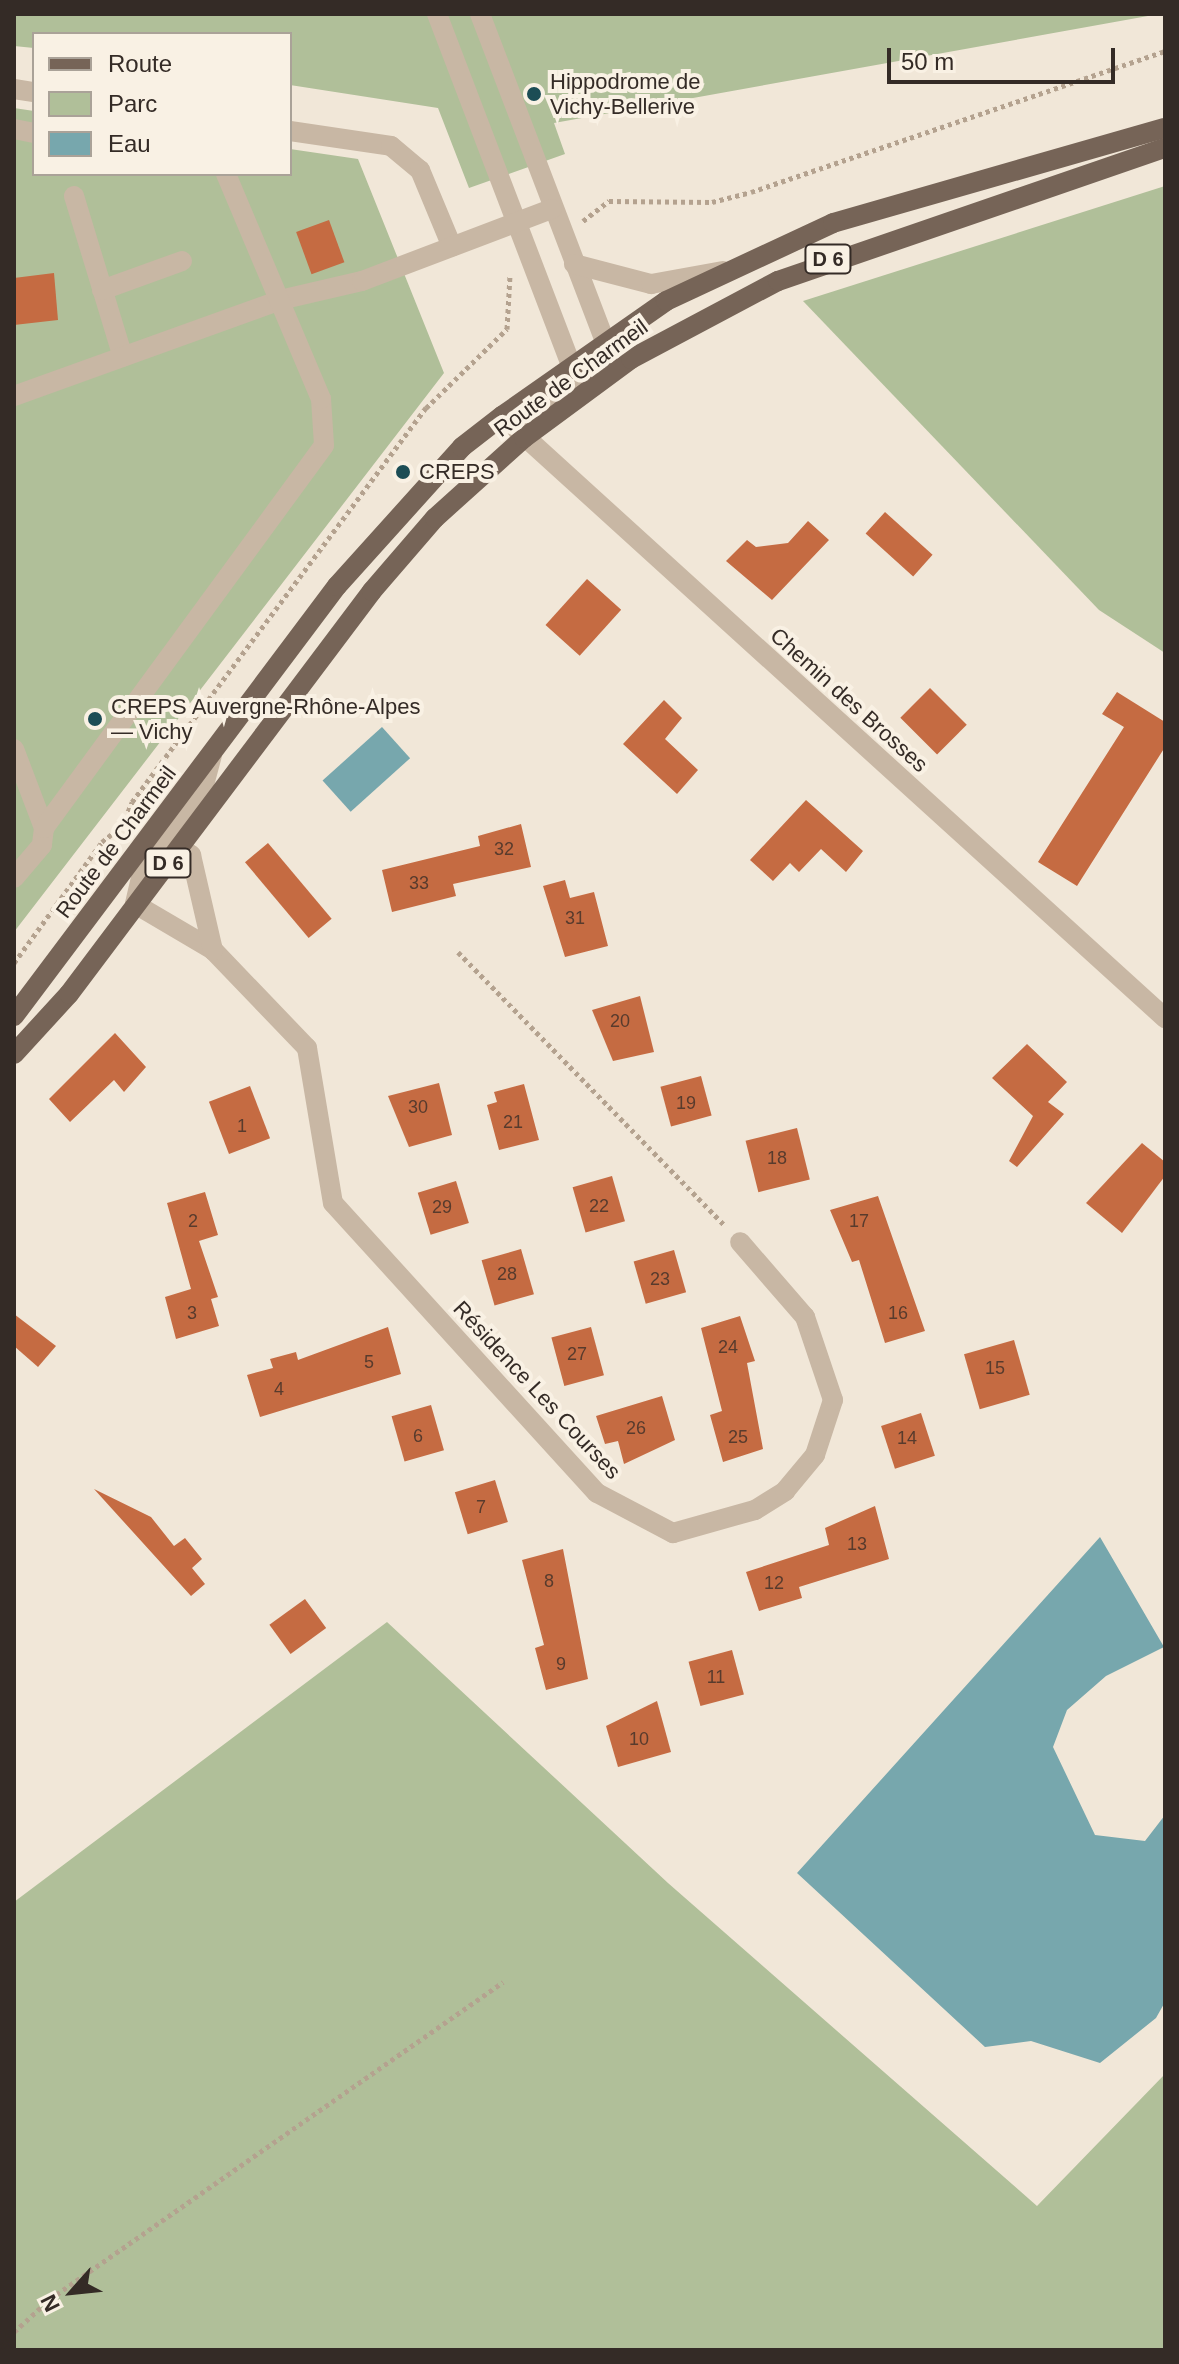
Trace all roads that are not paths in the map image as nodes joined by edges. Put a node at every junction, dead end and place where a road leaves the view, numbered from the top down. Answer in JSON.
{"nodes":[{"id":1,"x":437,"y":14,"type":"edge"},
{"id":2,"x":480,"y":14,"type":"edge"},
{"id":3,"x":1165,"y":128,"type":"edge"},
{"id":4,"x":292,"y":131,"type":"edge"},
{"id":5,"x":1165,"y":148,"type":"edge"},
{"id":6,"x":227,"y":176,"type":"edge"},
{"id":7,"x":74,"y":196,"type":"dead end"},
{"id":8,"x":552,"y":209,"type":"junction"},
{"id":9,"x":516,"y":223,"type":"junction"},
{"id":10,"x":452,"y":247,"type":"junction"},
{"id":11,"x":182,"y":261,"type":"dead end"},
{"id":12,"x":574,"y":264,"type":"junction"},
{"id":13,"x":727,"y":270,"type":"junction"},
{"id":14,"x":102,"y":290,"type":"junction"},
{"id":15,"x":280,"y":300,"type":"junction"},
{"id":16,"x":605,"y":341,"type":"junction"},
{"id":17,"x":123,"y":357,"type":"junction"},
{"id":18,"x":631,"y":359,"type":"junction"},
{"id":19,"x":598,"y":361,"type":"junction"},
{"id":20,"x":571,"y":364,"type":"junction"},
{"id":21,"x":14,"y":396,"type":"edge"},
{"id":22,"x":502,"y":416,"type":"junction"},
{"id":23,"x":524,"y":438,"type":"junction"},
{"id":24,"x":14,"y":749,"type":"edge"},
{"id":25,"x":212,"y":755,"type":"junction"},
{"id":26,"x":44,"y":828,"type":"junction"},
{"id":27,"x":180,"y":847,"type":"junction"},
{"id":28,"x":143,"y":869,"type":"junction"},
{"id":29,"x":14,"y":878,"type":"edge"},
{"id":30,"x":111,"y":890,"type":"junction"},
{"id":31,"x":135,"y":904,"type":"junction"},
{"id":32,"x":213,"y":950,"type":"junction"},
{"id":33,"x":14,"y":1016,"type":"edge"},
{"id":34,"x":1165,"y":1018,"type":"edge"},
{"id":35,"x":14,"y":1054,"type":"edge"},
{"id":36,"x":740,"y":1242,"type":"road end"}],
"edges":[{"from":1,"to":9,"type":"street"},
{"from":2,"to":8,"type":"street"},
{"from":3,"to":13,"type":"main road","name":"Route de Charmeil","number":"D 6"},
{"from":4,"to":10,"type":"street"},
{"from":5,"to":18,"type":"main road","name":"Route de Charmeil","number":"D 6"},
{"from":6,"to":15,"type":"street"},
{"from":7,"to":14,"type":"street"},
{"from":8,"to":9,"type":"street"},
{"from":8,"to":12,"type":"street"},
{"from":9,"to":10,"type":"street"},
{"from":9,"to":20,"type":"street"},
{"from":10,"to":15,"type":"street"},
{"from":11,"to":14,"type":"street"},
{"from":12,"to":13,"type":"street"},
{"from":12,"to":16,"type":"street"},
{"from":13,"to":16,"type":"main road","name":"Route de Charmeil","number":"D 6"},
{"from":14,"to":17,"type":"street"},
{"from":15,"to":17,"type":"street"},
{"from":15,"to":26,"type":"street"},
{"from":16,"to":19,"type":"street"},
{"from":16,"to":20,"type":"main road","name":"Route de Charmeil","number":"D 6"},
{"from":17,"to":21,"type":"street"},
{"from":18,"to":19,"type":"street"},
{"from":18,"to":23,"type":"main road","name":"Route de Charmeil","number":"D 6"},
{"from":19,"to":20,"type":"street"},
{"from":19,"to":23,"type":"street"},
{"from":20,"to":22,"type":"main road","name":"Route de Charmeil","number":"D 6"},
{"from":22,"to":23,"type":"street","name":"Chemin des Brosses"},
{"from":22,"to":25,"type":"main road","name":"Route de Charmeil","number":"D 6"},
{"from":23,"to":27,"type":"main road","name":"Route de Charmeil","number":"D 6"},
{"from":23,"to":34,"type":"street","name":"Chemin des Brosses"},
{"from":24,"to":26,"type":"street"},
{"from":25,"to":28,"type":"street"},
{"from":25,"to":30,"type":"main road","name":"Route de Charmeil","number":"D 6"},
{"from":26,"to":29,"type":"street"},
{"from":27,"to":28,"type":"street"},
{"from":27,"to":31,"type":"main road","name":"Route de Charmeil","number":"D 6"},
{"from":27,"to":32,"type":"street"},
{"from":28,"to":30,"type":"street"},
{"from":28,"to":31,"type":"street"},
{"from":30,"to":33,"type":"main road","name":"Route de Charmeil","number":"D 6"},
{"from":31,"to":32,"type":"street","name":"Résidence Les Courses"},
{"from":31,"to":35,"type":"main road","name":"Route de Charmeil","number":"D 6"},
{"from":32,"to":36,"type":"street","name":"Résidence Les Courses"}]}
